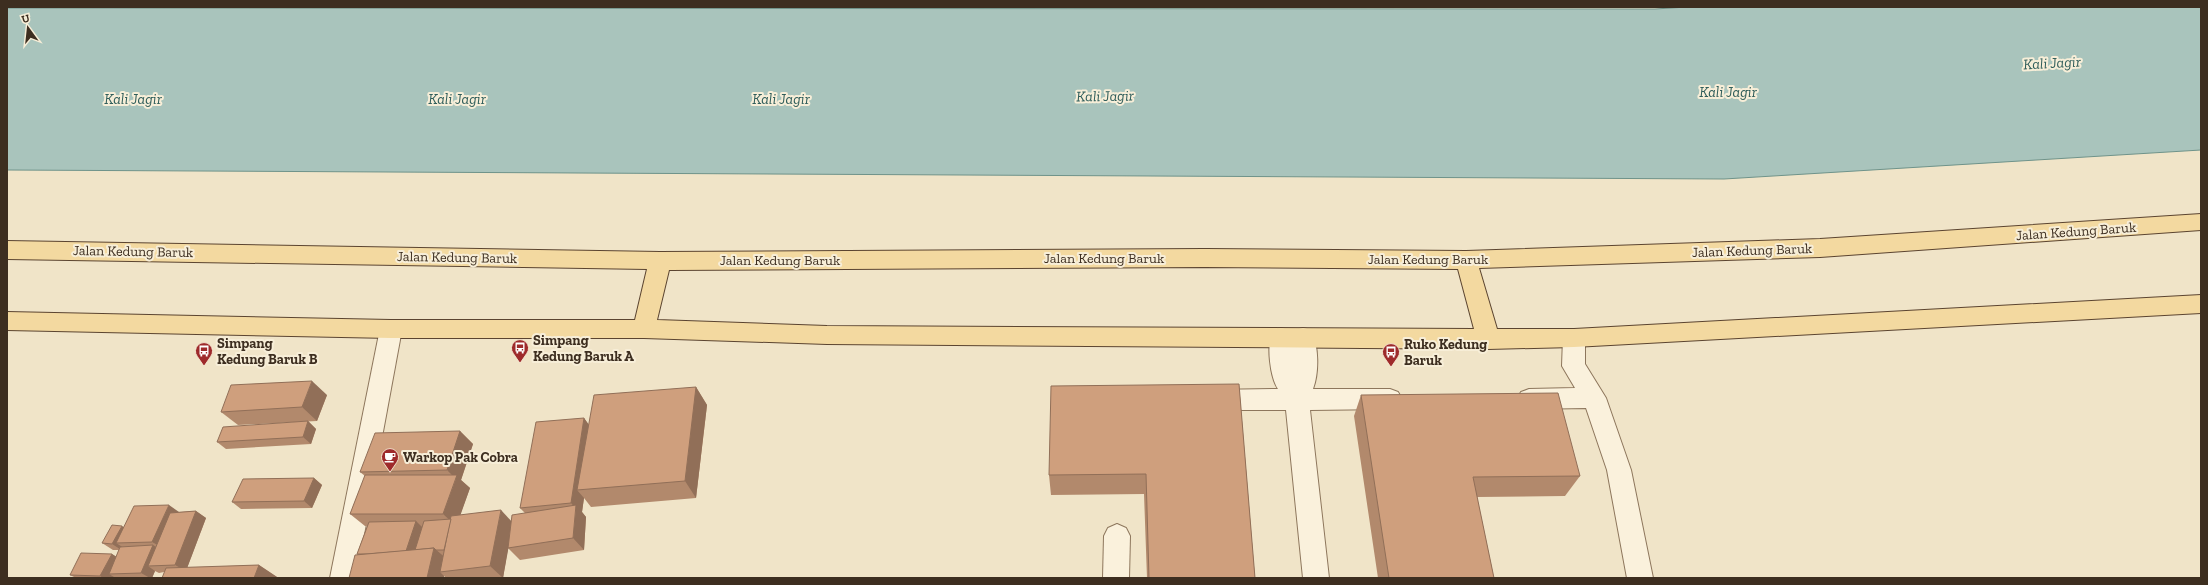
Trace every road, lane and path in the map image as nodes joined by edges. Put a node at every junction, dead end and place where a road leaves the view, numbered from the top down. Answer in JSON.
{"nodes":[{"id":1,"x":2201,"y":222,"type":"edge"},
{"id":2,"x":7,"y":250,"type":"edge"},
{"id":3,"x":1466,"y":260,"type":"junction"},
{"id":4,"x":660,"y":261,"type":"junction"},
{"id":5,"x":2201,"y":304,"type":"edge"},
{"id":6,"x":7,"y":321,"type":"edge"},
{"id":7,"x":392,"y":329,"type":"junction"},
{"id":8,"x":644,"y":329,"type":"junction"},
{"id":9,"x":1292,"y":337,"type":"junction"},
{"id":10,"x":1574,"y":338,"type":"junction"},
{"id":11,"x":1488,"y":339,"type":"junction"},
{"id":12,"x":1594,"y":398,"type":"junction"},
{"id":13,"x":1414,"y":399,"type":"edge"},
{"id":14,"x":1508,"y":399,"type":"edge"},
{"id":15,"x":1194,"y":400,"type":"edge"},
{"id":16,"x":1297,"y":400,"type":"junction"},
{"id":17,"x":1116,"y":536,"type":"dead end"},
{"id":18,"x":343,"y":578,"type":"edge"},
{"id":19,"x":1116,"y":578,"type":"edge"},
{"id":20,"x":1316,"y":578,"type":"edge"},
{"id":21,"x":1640,"y":578,"type":"edge"}],
"edges":[{"from":1,"to":3,"type":"main road","name":"Jalan Kedung Baruk"},
{"from":2,"to":4,"type":"main road","name":"Jalan Kedung Baruk"},
{"from":3,"to":4,"type":"main road","name":"Jalan Kedung Baruk"},
{"from":3,"to":11,"type":"main road"},
{"from":4,"to":8,"type":"main road"},
{"from":5,"to":10,"type":"main road"},
{"from":6,"to":7,"type":"main road"},
{"from":7,"to":8,"type":"main road"},
{"from":7,"to":18,"type":"street"},
{"from":8,"to":9,"type":"main road"},
{"from":9,"to":11,"type":"main road"},
{"from":9,"to":16,"type":"street"},
{"from":10,"to":11,"type":"main road"},
{"from":10,"to":12,"type":"street"},
{"from":12,"to":14,"type":"street"},
{"from":12,"to":21,"type":"street"},
{"from":13,"to":16,"type":"street"},
{"from":15,"to":16,"type":"street"},
{"from":16,"to":20,"type":"street"},
{"from":17,"to":19,"type":"street"}]}
